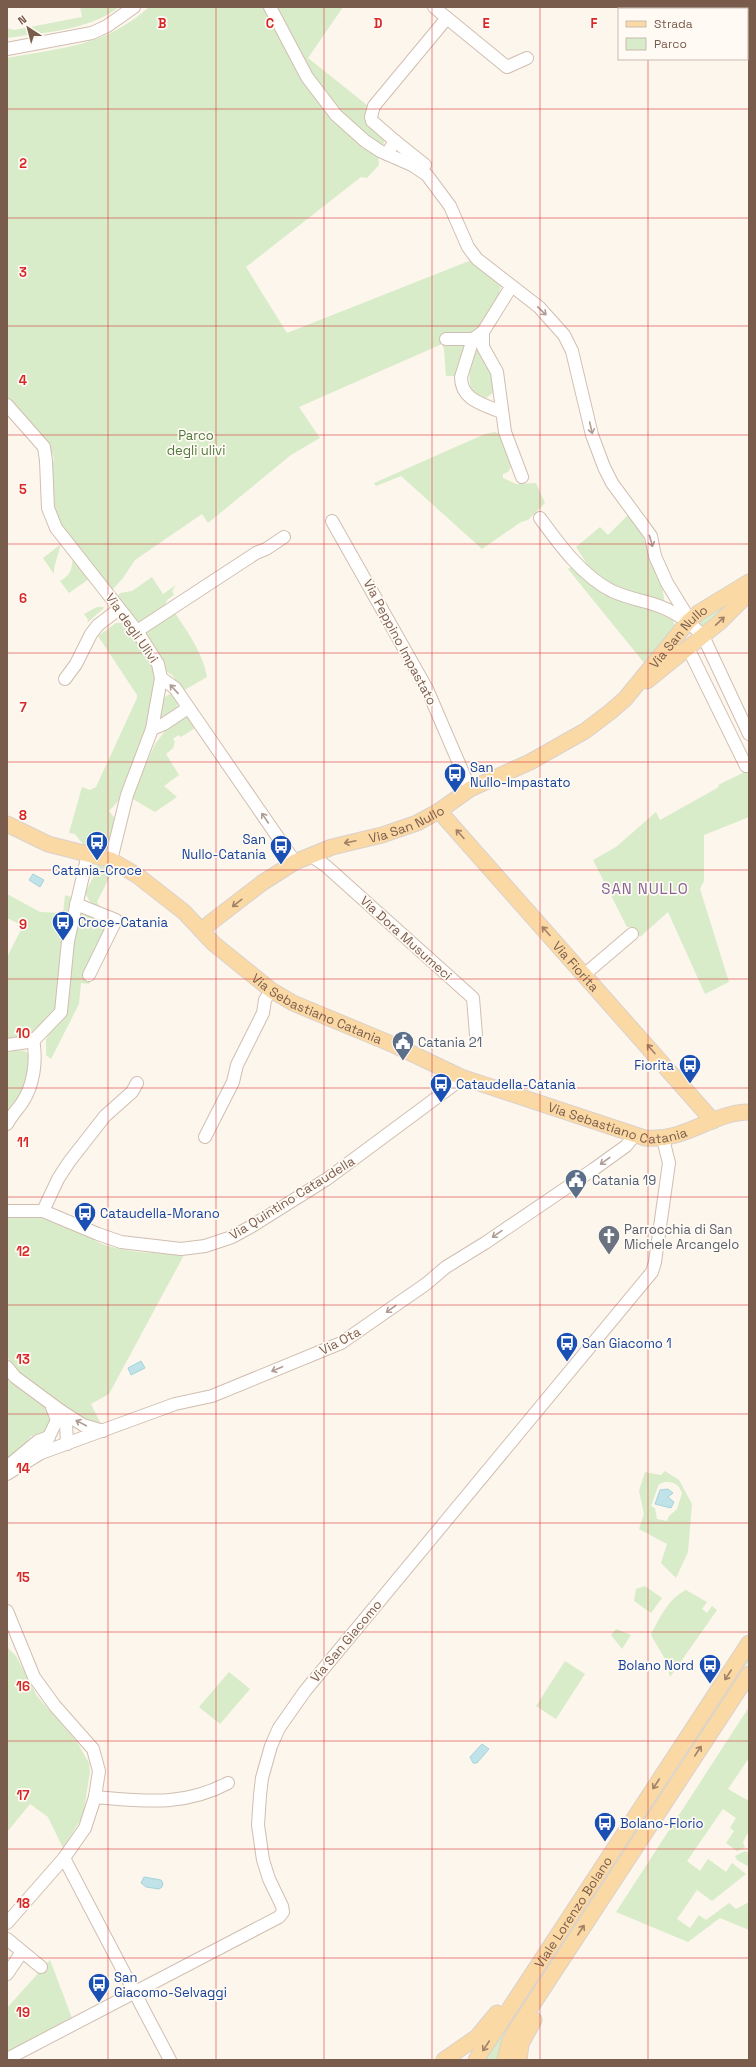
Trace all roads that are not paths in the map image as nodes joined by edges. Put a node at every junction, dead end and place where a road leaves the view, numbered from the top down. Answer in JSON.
{"nodes":[{"id":1,"x":134,"y":7,"type":"edge"},
{"id":2,"x":270,"y":7,"type":"edge"},
{"id":3,"x":434,"y":7,"type":"edge"},
{"id":4,"x":447,"y":18,"type":"junction"},
{"id":5,"x":7,"y":49,"type":"edge"},
{"id":6,"x":527,"y":58,"type":"dead end"},
{"id":7,"x":395,"y":141,"type":"junction"},
{"id":8,"x":387,"y":154,"type":"junction"},
{"id":9,"x":450,"y":206,"type":"junction"},
{"id":10,"x":511,"y":287,"type":"junction"},
{"id":11,"x":478,"y":336,"type":"junction"},
{"id":12,"x":446,"y":339,"type":"dead end"},
{"id":13,"x":7,"y":405,"type":"edge"},
{"id":14,"x":501,"y":412,"type":"junction"},
{"id":15,"x":522,"y":477,"type":"dead end"},
{"id":16,"x":540,"y":518,"type":"dead end"},
{"id":17,"x":332,"y":521,"type":"dead end"},
{"id":18,"x":284,"y":537,"type":"dead end"},
{"id":19,"x":749,"y":582,"type":"edge"},
{"id":20,"x":749,"y":593,"type":"edge"},
{"id":21,"x":119,"y":609,"type":"junction"},
{"id":22,"x":688,"y":622,"type":"junction"},
{"id":23,"x":137,"y":631,"type":"junction"},
{"id":24,"x":703,"y":636,"type":"junction"},
{"id":25,"x":688,"y":648,"type":"junction"},
{"id":26,"x":667,"y":656,"type":"junction"},
{"id":27,"x":161,"y":678,"type":"junction"},
{"id":28,"x":66,"y":679,"type":"dead end"},
{"id":29,"x":188,"y":708,"type":"junction"},
{"id":30,"x":152,"y":729,"type":"junction"},
{"id":31,"x":749,"y":734,"type":"edge"},
{"id":32,"x":746,"y":766,"type":"dead end"},
{"id":33,"x":470,"y":789,"type":"junction"},
{"id":34,"x":439,"y":811,"type":"junction"},
{"id":35,"x":7,"y":824,"type":"edge"},
{"id":36,"x":88,"y":854,"type":"junction"},
{"id":37,"x":310,"y":855,"type":"junction"},
{"id":38,"x":111,"y":860,"type":"junction"},
{"id":39,"x":295,"y":862,"type":"junction"},
{"id":40,"x":76,"y":904,"type":"junction"},
{"id":41,"x":201,"y":930,"type":"junction"},
{"id":42,"x":632,"y":934,"type":"dead end"},
{"id":43,"x":585,"y":974,"type":"junction"},
{"id":44,"x":89,"y":976,"type":"dead end"},
{"id":45,"x":271,"y":990,"type":"junction"},
{"id":46,"x":476,"y":1035,"type":"dead end"},
{"id":47,"x":33,"y":1039,"type":"junction"},
{"id":48,"x":7,"y":1045,"type":"edge"},
{"id":49,"x":461,"y":1076,"type":"junction"},
{"id":50,"x":137,"y":1083,"type":"dead end"},
{"id":51,"x":749,"y":1112,"type":"edge"},
{"id":52,"x":713,"y":1121,"type":"junction"},
{"id":53,"x":7,"y":1124,"type":"edge"},
{"id":54,"x":634,"y":1136,"type":"junction"},
{"id":55,"x":205,"y":1137,"type":"dead end"},
{"id":56,"x":663,"y":1139,"type":"junction"},
{"id":57,"x":7,"y":1211,"type":"edge"},
{"id":58,"x":44,"y":1211,"type":"junction"},
{"id":59,"x":7,"y":1367,"type":"edge"},
{"id":60,"x":48,"y":1402,"type":"junction"},
{"id":61,"x":61,"y":1411,"type":"junction"},
{"id":62,"x":103,"y":1430,"type":"junction"},
{"id":63,"x":49,"y":1437,"type":"junction"},
{"id":64,"x":67,"y":1444,"type":"junction"},
{"id":65,"x":41,"y":1453,"type":"junction"},
{"id":66,"x":7,"y":1467,"type":"edge"},
{"id":67,"x":7,"y":1474,"type":"edge"},
{"id":68,"x":7,"y":1611,"type":"edge"},
{"id":69,"x":749,"y":1642,"type":"edge"},
{"id":70,"x":749,"y":1674,"type":"edge"},
{"id":71,"x":228,"y":1783,"type":"dead end"},
{"id":72,"x":95,"y":1797,"type":"junction"},
{"id":73,"x":64,"y":1858,"type":"junction"},
{"id":74,"x":7,"y":1923,"type":"edge"},
{"id":75,"x":7,"y":1939,"type":"edge"},
{"id":76,"x":571,"y":1946,"type":"junction"},
{"id":77,"x":22,"y":1952,"type":"junction"},
{"id":78,"x":40,"y":1967,"type":"dead end"},
{"id":79,"x":7,"y":1974,"type":"edge"},
{"id":80,"x":521,"y":1991,"type":"junction"},
{"id":81,"x":133,"y":1992,"type":"junction"},
{"id":82,"x":7,"y":2059,"type":"edge"},
{"id":83,"x":170,"y":2060,"type":"edge"},
{"id":84,"x":444,"y":2060,"type":"edge"},
{"id":85,"x":476,"y":2060,"type":"edge"},
{"id":86,"x":506,"y":2060,"type":"edge"},
{"id":87,"x":519,"y":2060,"type":"edge"}],
"edges":[{"from":1,"to":5,"type":"street"},
{"from":2,"to":8,"type":"street"},
{"from":3,"to":4,"type":"street"},
{"from":4,"to":6,"type":"street"},
{"from":4,"to":7,"type":"street"},
{"from":7,"to":8,"type":"street"},
{"from":7,"to":9,"type":"street"},
{"from":8,"to":9,"type":"street"},
{"from":9,"to":10,"type":"street"},
{"from":10,"to":11,"type":"street"},
{"from":10,"to":22,"type":"street","one_way":true},
{"from":11,"to":12,"type":"street"},
{"from":11,"to":14,"type":"street"},
{"from":11,"to":14,"type":"street"},
{"from":13,"to":21,"type":"street","name":"Via degli Ulivi"},
{"from":14,"to":15,"type":"street"},
{"from":16,"to":22,"type":"street"},
{"from":17,"to":33,"type":"street","name":"Via Peppino Impastato"},
{"from":18,"to":23,"type":"street"},
{"from":19,"to":22,"type":"main road","name":"Via San Nullo"},
{"from":24,"to":20,"type":"main road","one_way":true},
{"from":21,"to":23,"type":"street","name":"Via degli Ulivi"},
{"from":21,"to":28,"type":"street"},
{"from":22,"to":24,"type":"street"},
{"from":22,"to":26,"type":"main road","name":"Via San Nullo"},
{"from":23,"to":27,"type":"street","name":"Via degli Ulivi"},
{"from":24,"to":25,"type":"main road"},
{"from":24,"to":31,"type":"street"},
{"from":25,"to":26,"type":"main road"},
{"from":25,"to":32,"type":"street"},
{"from":26,"to":33,"type":"main road","name":"Via San Nullo"},
{"from":29,"to":27,"type":"street","name":"Via degli Ulivi","one_way":true},
{"from":27,"to":30,"type":"street"},
{"from":29,"to":30,"type":"street"},
{"from":39,"to":29,"type":"street","name":"Via degli Ulivi","one_way":true},
{"from":30,"to":38,"type":"street"},
{"from":33,"to":34,"type":"main road","name":"Via San Nullo"},
{"from":34,"to":37,"type":"main road","name":"Via San Nullo","one_way":true},
{"from":43,"to":34,"type":"main road","name":"Via Fiorita","one_way":true},
{"from":35,"to":36,"type":"main road","name":"Via Sebastiano Catania"},
{"from":36,"to":38,"type":"main road","name":"Via Sebastiano Catania"},
{"from":36,"to":40,"type":"street"},
{"from":37,"to":39,"type":"main road","name":"Via San Nullo"},
{"from":37,"to":46,"type":"street","name":"Via Dora Musumeci"},
{"from":38,"to":41,"type":"main road","name":"Via Sebastiano Catania"},
{"from":39,"to":41,"type":"main road","name":"Via San Nullo","one_way":true},
{"from":40,"to":44,"type":"street"},
{"from":40,"to":47,"type":"street"},
{"from":41,"to":45,"type":"main road","name":"Via Sebastiano Catania"},
{"from":42,"to":43,"type":"street"},
{"from":52,"to":43,"type":"main road","name":"Via Fiorita","one_way":true},
{"from":45,"to":49,"type":"main road","name":"Via Sebastiano Catania"},
{"from":45,"to":55,"type":"street"},
{"from":47,"to":48,"type":"street"},
{"from":47,"to":53,"type":"street"},
{"from":49,"to":54,"type":"main road","name":"Via Sebastiano Catania"},
{"from":49,"to":58,"type":"street","name":"Via Quintino Cataudella"},
{"from":50,"to":58,"type":"street"},
{"from":51,"to":52,"type":"main road","name":"Via Sebastiano Catania"},
{"from":52,"to":56,"type":"main road","name":"Via Sebastiano Catania"},
{"from":54,"to":56,"type":"main road","name":"Via Sebastiano Catania"},
{"from":54,"to":62,"type":"street","name":"Via Ota","one_way":true},
{"from":56,"to":81,"type":"street","name":"Via San Giacomo"},
{"from":57,"to":58,"type":"street","name":"Via Quintino Cataudella"},
{"from":59,"to":60,"type":"street"},
{"from":60,"to":61,"type":"street"},
{"from":60,"to":63,"type":"street"},
{"from":62,"to":61,"type":"street","one_way":true},
{"from":61,"to":64,"type":"street"},
{"from":62,"to":64,"type":"street","name":"Via Ota"},
{"from":63,"to":65,"type":"street"},
{"from":63,"to":66,"type":"street"},
{"from":64,"to":65,"type":"street","name":"Via Ota"},
{"from":65,"to":67,"type":"street","name":"Via Ota"},
{"from":68,"to":72,"type":"street"},
{"from":69,"to":80,"type":"main road","name":"Viale Lorenzo Bolano","one_way":true},
{"from":76,"to":70,"type":"main road","name":"Viale Lorenzo Bolano","one_way":true},
{"from":71,"to":72,"type":"street"},
{"from":72,"to":73,"type":"street"},
{"from":73,"to":74,"type":"street"},
{"from":73,"to":81,"type":"street"},
{"from":75,"to":77,"type":"street"},
{"from":76,"to":86,"type":"main road","name":"Viale Lorenzo Bolano"},
{"from":76,"to":87,"type":"main road"},
{"from":77,"to":78,"type":"street"},
{"from":77,"to":79,"type":"street"},
{"from":80,"to":84,"type":"main road"},
{"from":80,"to":85,"type":"main road","name":"Viale Lorenzo Bolano","one_way":true},
{"from":81,"to":82,"type":"street","name":"Via San Giacomo"},
{"from":81,"to":83,"type":"street"}]}
